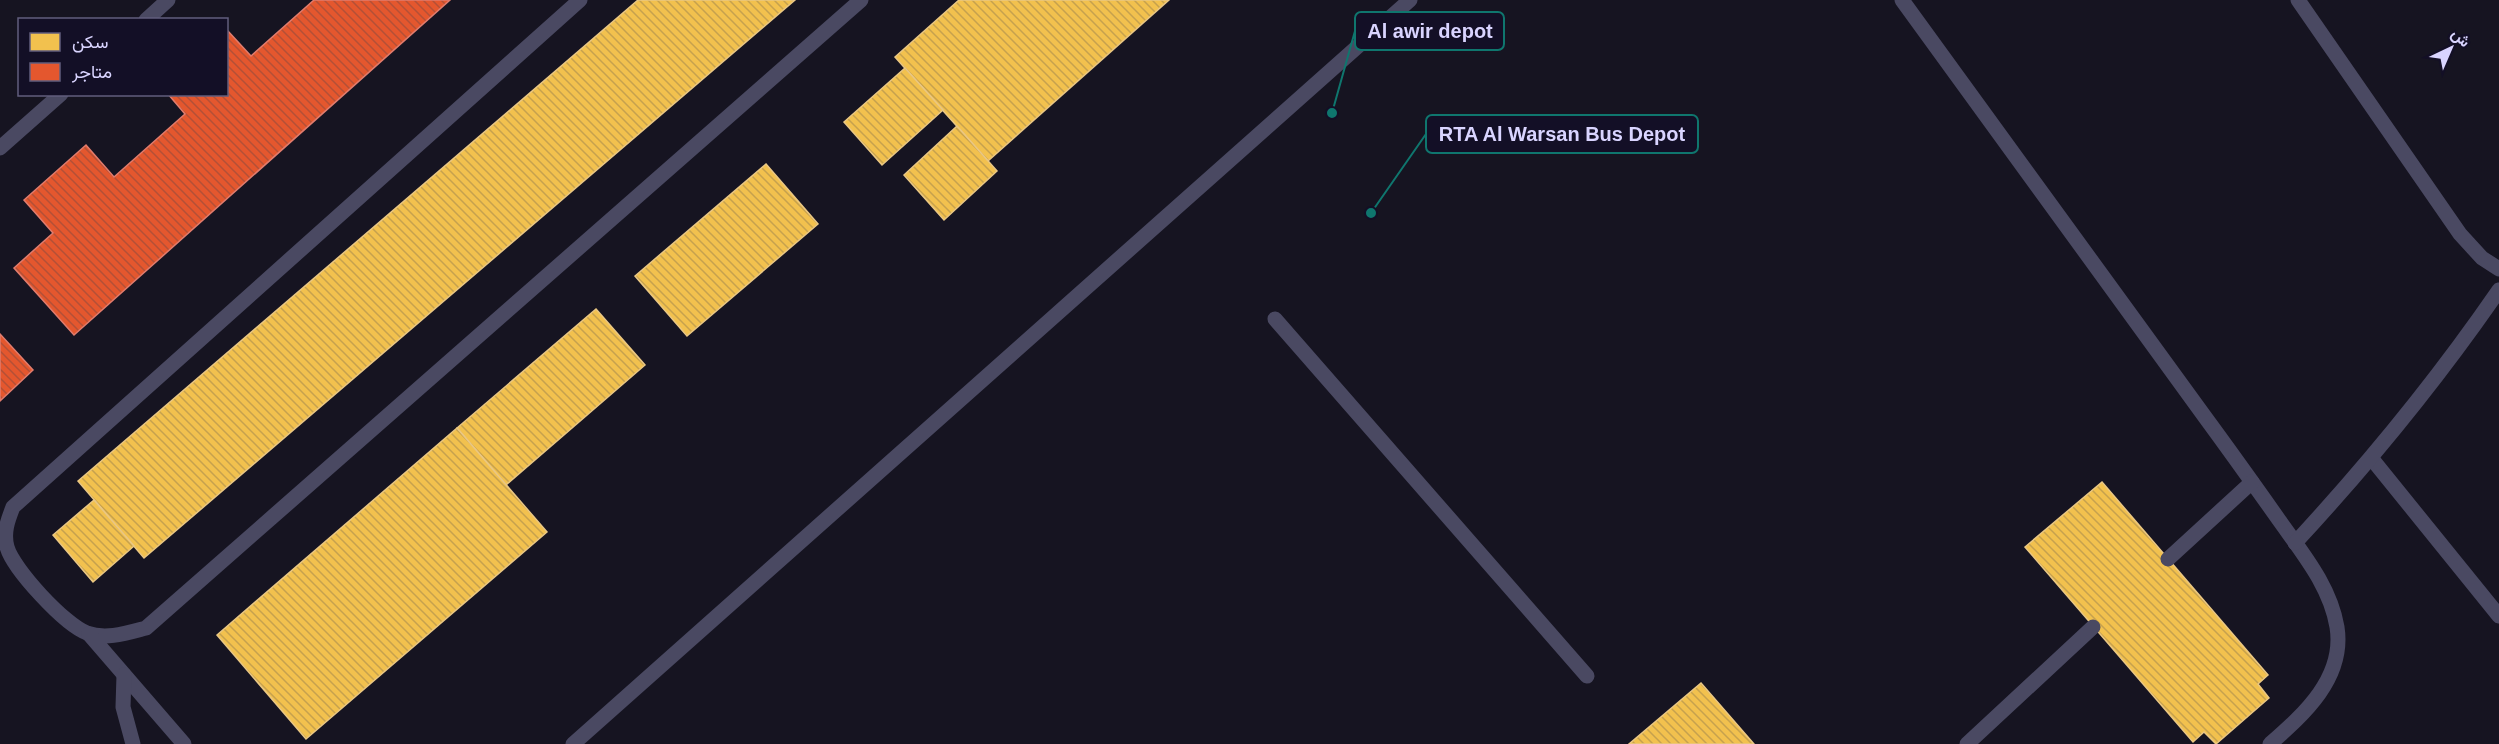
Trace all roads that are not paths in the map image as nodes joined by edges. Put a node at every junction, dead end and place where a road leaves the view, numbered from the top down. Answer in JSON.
{"nodes":[{"id":1,"x":168,"y":0,"type":"edge"},
{"id":2,"x":580,"y":0,"type":"edge"},
{"id":3,"x":861,"y":0,"type":"edge"},
{"id":4,"x":1410,"y":0,"type":"edge"},
{"id":5,"x":1902,"y":0,"type":"edge"},
{"id":6,"x":2298,"y":0,"type":"edge"},
{"id":7,"x":148,"y":18,"type":"edge"},
{"id":8,"x":59,"y":96,"type":"edge"},
{"id":9,"x":0,"y":148,"type":"edge"},
{"id":10,"x":2499,"y":269,"type":"edge"},
{"id":11,"x":2499,"y":291,"type":"edge"},
{"id":12,"x":1275,"y":319,"type":"dead end"},
{"id":13,"x":2372,"y":459,"type":"junction"},
{"id":14,"x":2252,"y":482,"type":"junction"},
{"id":15,"x":2295,"y":543,"type":"junction"},
{"id":16,"x":2168,"y":559,"type":"dead end"},
{"id":17,"x":2499,"y":616,"type":"edge"},
{"id":18,"x":2093,"y":627,"type":"dead end"},
{"id":19,"x":89,"y":634,"type":"junction"},
{"id":20,"x":124,"y":675,"type":"junction"},
{"id":21,"x":1587,"y":676,"type":"dead end"},
{"id":22,"x":133,"y":744,"type":"edge"},
{"id":23,"x":184,"y":744,"type":"edge"},
{"id":24,"x":573,"y":744,"type":"edge"},
{"id":25,"x":1967,"y":744,"type":"edge"},
{"id":26,"x":2270,"y":744,"type":"edge"}],
"edges":[{"from":1,"to":7,"type":"lane"},
{"from":2,"to":19,"type":"lane"},
{"from":3,"to":19,"type":"lane"},
{"from":4,"to":24,"type":"lane"},
{"from":5,"to":14,"type":"lane"},
{"from":6,"to":10,"type":"lane"},
{"from":8,"to":9,"type":"lane"},
{"from":11,"to":13,"type":"lane"},
{"from":12,"to":21,"type":"lane"},
{"from":13,"to":15,"type":"lane"},
{"from":13,"to":17,"type":"lane"},
{"from":14,"to":15,"type":"lane"},
{"from":14,"to":16,"type":"lane"},
{"from":15,"to":26,"type":"lane"},
{"from":18,"to":25,"type":"lane"},
{"from":19,"to":20,"type":"lane"},
{"from":20,"to":22,"type":"lane"},
{"from":20,"to":23,"type":"lane"}]}
